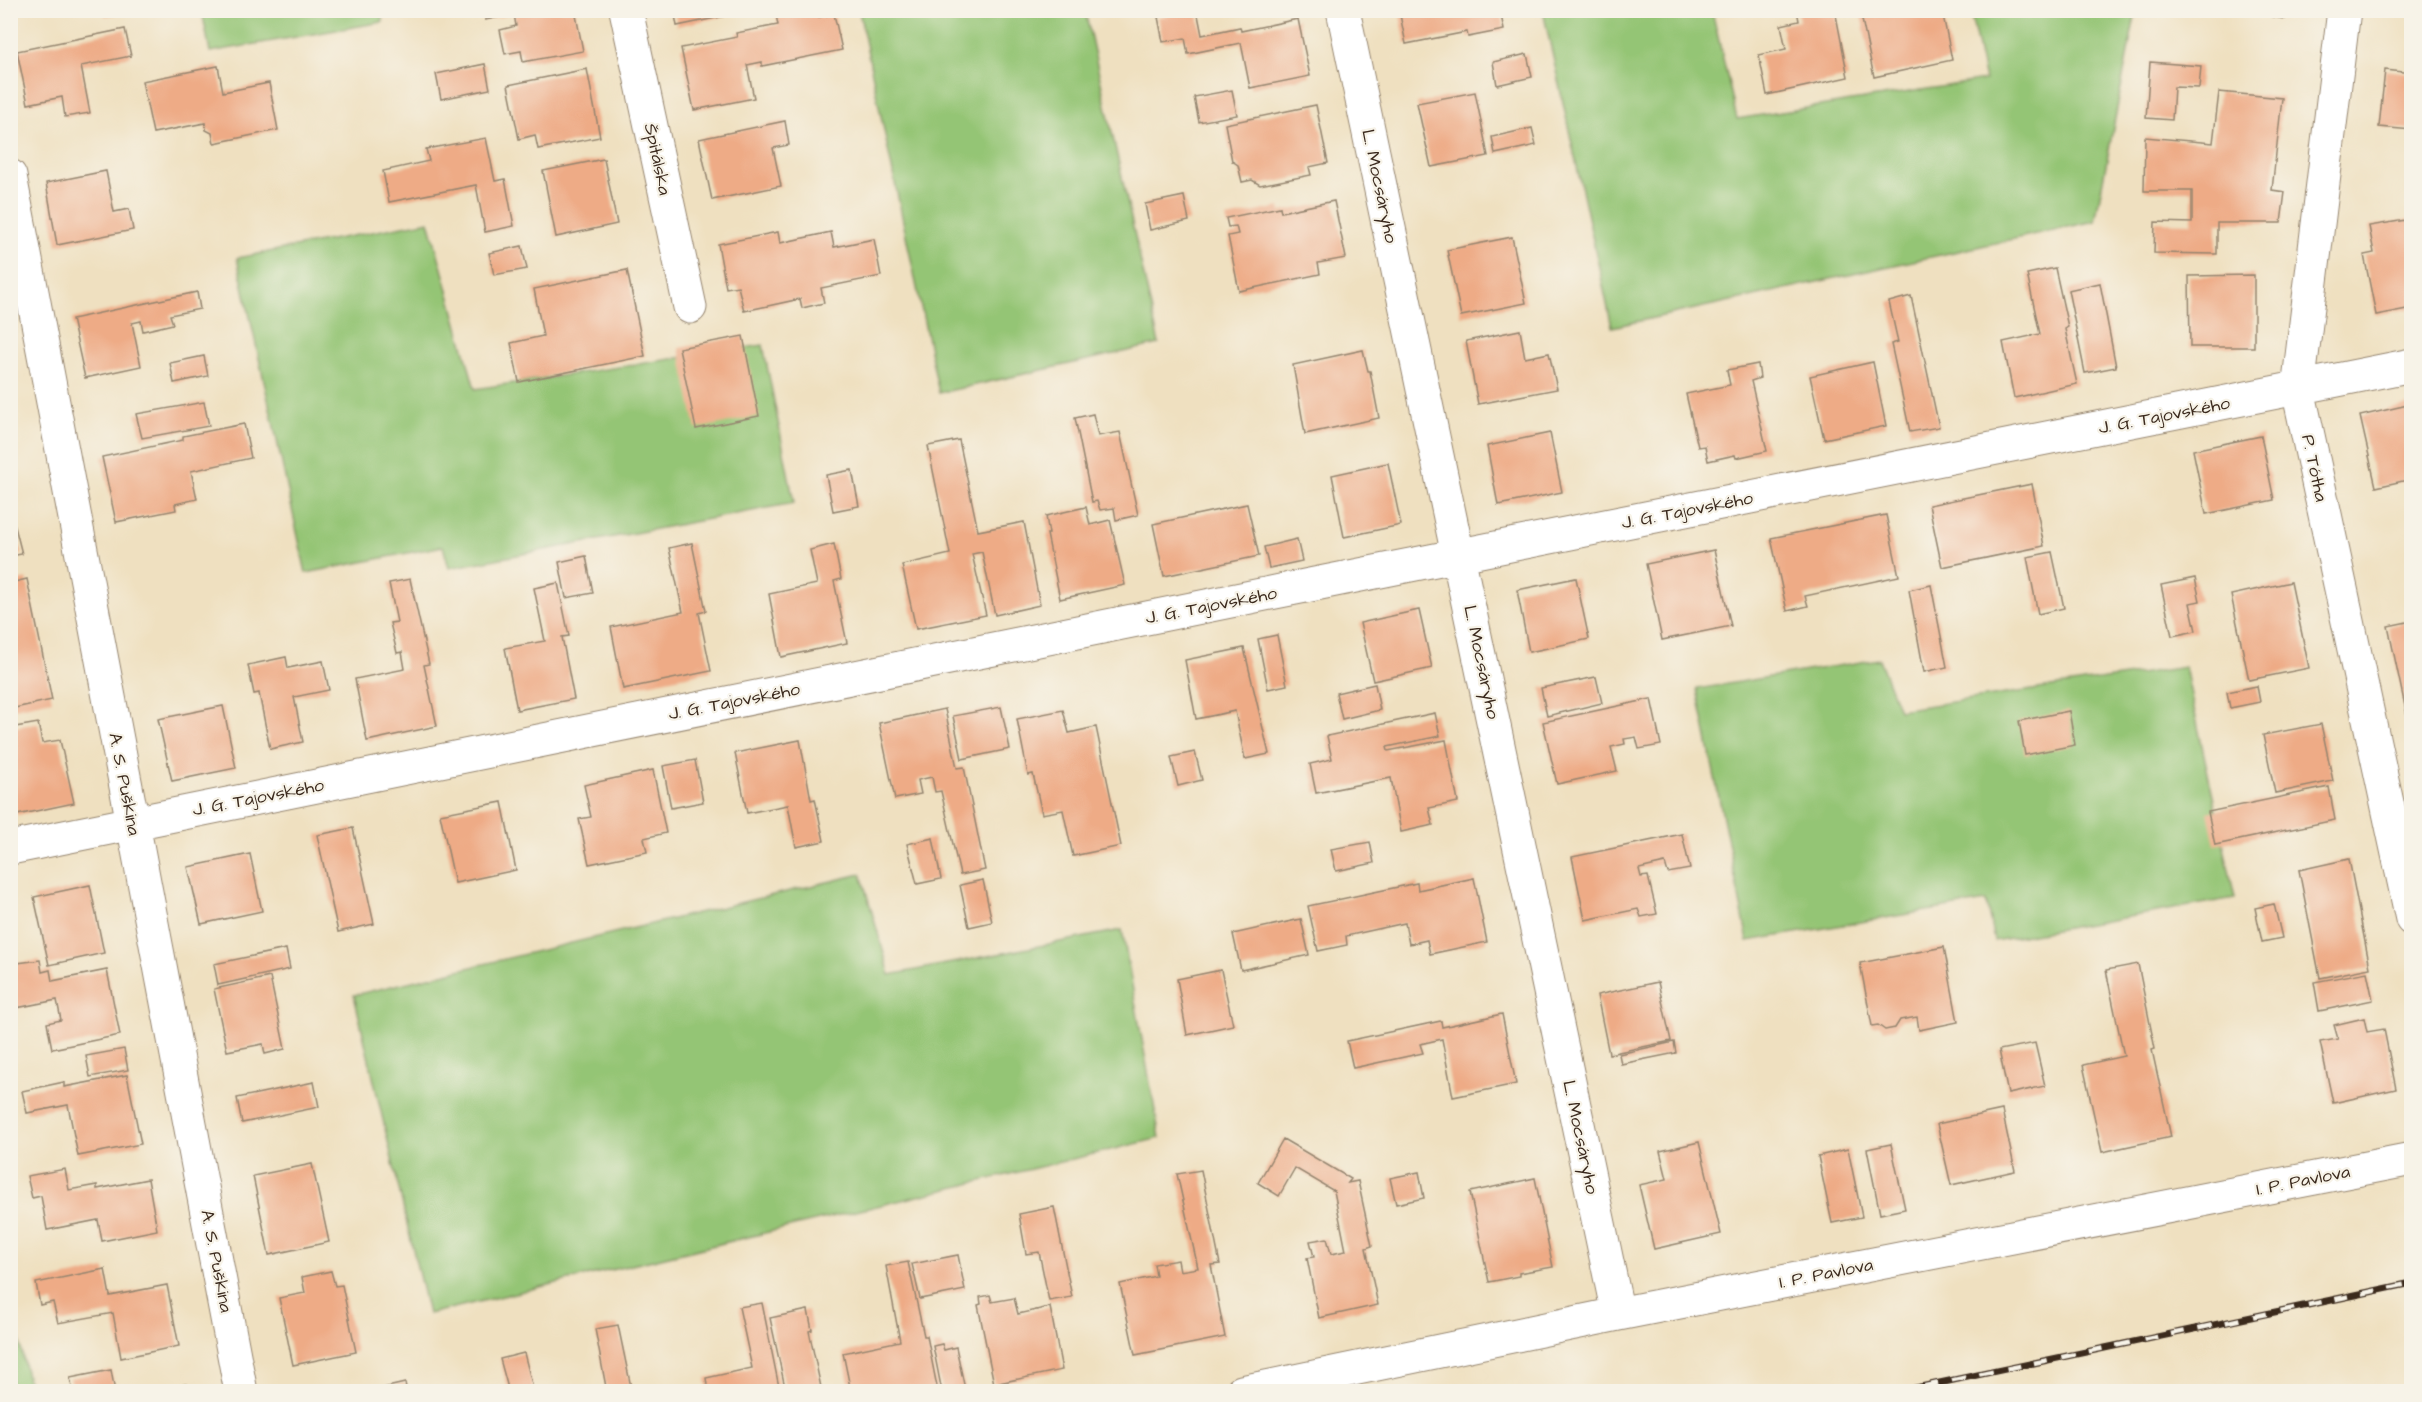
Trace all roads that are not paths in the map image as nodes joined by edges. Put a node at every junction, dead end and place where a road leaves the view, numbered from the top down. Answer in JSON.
{"nodes":[{"id":1,"x":626,"y":10,"type":"edge"},
{"id":2,"x":1343,"y":10,"type":"edge"},
{"id":3,"x":2344,"y":10,"type":"edge"},
{"id":4,"x":10,"y":176,"type":"edge"},
{"id":5,"x":690,"y":307,"type":"dead end"},
{"id":6,"x":2412,"y":365,"type":"edge"},
{"id":7,"x":2298,"y":389,"type":"junction"},
{"id":8,"x":1460,"y":555,"type":"junction"},
{"id":9,"x":132,"y":822,"type":"junction"},
{"id":10,"x":10,"y":848,"type":"edge"},
{"id":11,"x":2412,"y":919,"type":"edge"},
{"id":12,"x":2412,"y":1159,"type":"edge"},
{"id":13,"x":1618,"y":1314,"type":"junction"},
{"id":14,"x":242,"y":1392,"type":"edge"},
{"id":15,"x":1242,"y":1392,"type":"edge"}],
"edges":[{"from":1,"to":5,"type":"street","name":"Špitálska"},
{"from":2,"to":8,"type":"street","name":"L. Mocsáryho"},
{"from":3,"to":7,"type":"street","name":"P. Tótha"},
{"from":4,"to":9,"type":"street","name":"A. S. Puškina"},
{"from":6,"to":7,"type":"street","name":"J. G. Tajovského"},
{"from":7,"to":8,"type":"street","name":"J. G. Tajovského"},
{"from":7,"to":11,"type":"street","name":"P. Tótha"},
{"from":8,"to":9,"type":"street","name":"J. G. Tajovského"},
{"from":8,"to":13,"type":"street","name":"L. Mocsáryho"},
{"from":9,"to":10,"type":"street","name":"J. G. Tajovského"},
{"from":9,"to":14,"type":"street","name":"A. S. Puškina"},
{"from":12,"to":13,"type":"street","name":"I. P. Pavlova"},
{"from":13,"to":15,"type":"street","name":"I. P. Pavlova"}]}
